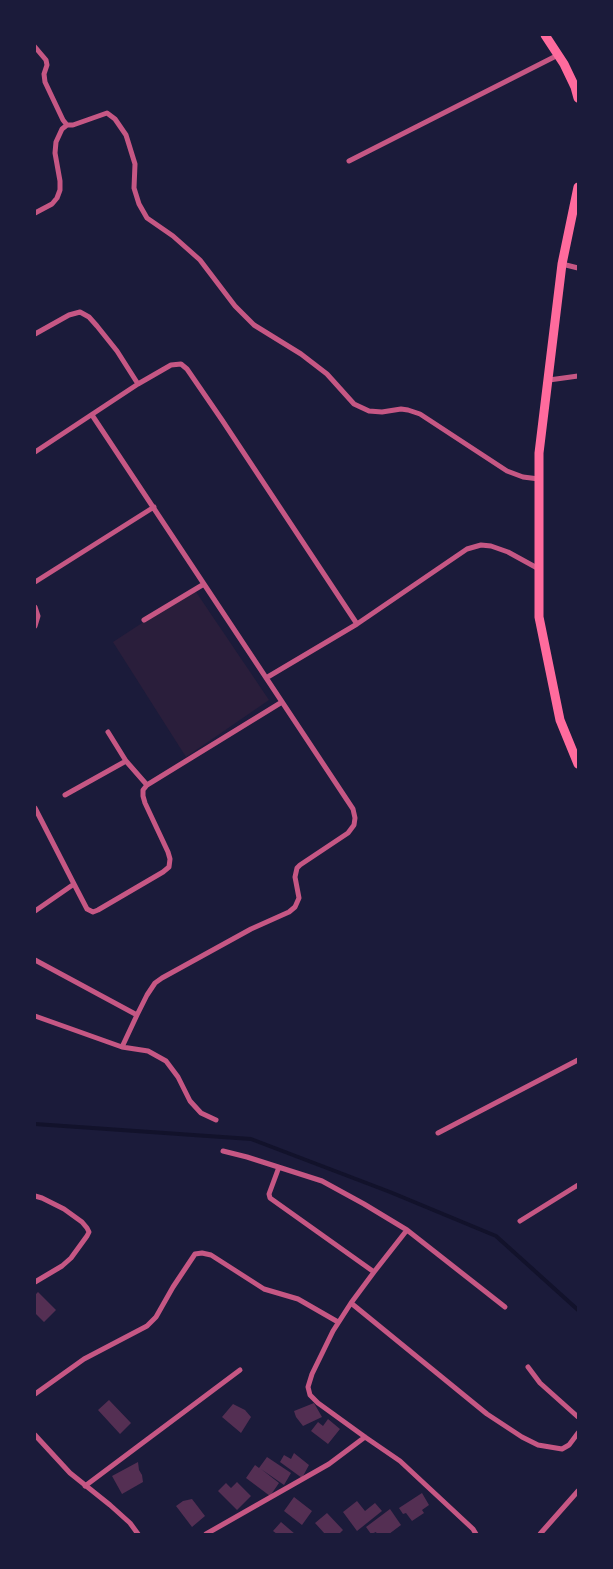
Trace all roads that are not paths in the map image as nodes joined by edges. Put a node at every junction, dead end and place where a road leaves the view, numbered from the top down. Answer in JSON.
{"nodes":[{"id":1,"x":545,"y":35,"type":"edge"},
{"id":2,"x":35,"y":46,"type":"edge"},
{"id":3,"x":558,"y":55,"type":"junction"},
{"id":4,"x":577,"y":86,"type":"edge"},
{"id":5,"x":578,"y":98,"type":"edge"},
{"id":6,"x":67,"y":125,"type":"junction"},
{"id":7,"x":349,"y":161,"type":"dead end"},
{"id":8,"x":578,"y":187,"type":"edge"},
{"id":9,"x":35,"y":213,"type":"edge"},
{"id":10,"x":562,"y":264,"type":"junction"},
{"id":11,"x":578,"y":268,"type":"edge"},
{"id":12,"x":35,"y":334,"type":"edge"},
{"id":13,"x":578,"y":376,"type":"edge"},
{"id":14,"x":548,"y":380,"type":"junction"},
{"id":15,"x":138,"y":384,"type":"junction"},
{"id":16,"x":92,"y":415,"type":"junction"},
{"id":17,"x":36,"y":449,"type":"edge"},
{"id":18,"x":539,"y":479,"type":"junction"},
{"id":19,"x":154,"y":508,"type":"junction"},
{"id":20,"x":539,"y":569,"type":"junction"},
{"id":21,"x":35,"y":582,"type":"edge"},
{"id":22,"x":204,"y":584,"type":"junction"},
{"id":23,"x":35,"y":607,"type":"edge"},
{"id":24,"x":144,"y":620,"type":"dead end"},
{"id":25,"x":357,"y":624,"type":"junction"},
{"id":26,"x":35,"y":626,"type":"edge"},
{"id":27,"x":266,"y":678,"type":"junction"},
{"id":28,"x":282,"y":702,"type":"junction"},
{"id":29,"x":108,"y":732,"type":"dead end"},
{"id":30,"x":126,"y":761,"type":"junction"},
{"id":31,"x":578,"y":764,"type":"edge"},
{"id":32,"x":147,"y":785,"type":"junction"},
{"id":33,"x":65,"y":795,"type":"dead end"},
{"id":34,"x":35,"y":808,"type":"edge"},
{"id":35,"x":74,"y":884,"type":"junction"},
{"id":36,"x":35,"y":911,"type":"edge"},
{"id":37,"x":35,"y":960,"type":"edge"},
{"id":38,"x":137,"y":1015,"type":"junction"},
{"id":39,"x":35,"y":1016,"type":"edge"},
{"id":40,"x":122,"y":1046,"type":"junction"},
{"id":41,"x":578,"y":1060,"type":"edge"},
{"id":42,"x":216,"y":1120,"type":"dead end"},
{"id":43,"x":438,"y":1133,"type":"dead end"},
{"id":44,"x":223,"y":1151,"type":"dead end"},
{"id":45,"x":279,"y":1167,"type":"junction"},
{"id":46,"x":578,"y":1186,"type":"edge"},
{"id":47,"x":35,"y":1196,"type":"edge"},
{"id":48,"x":520,"y":1221,"type":"dead end"},
{"id":49,"x":407,"y":1230,"type":"junction"},
{"id":50,"x":374,"y":1272,"type":"junction"},
{"id":51,"x":35,"y":1282,"type":"edge"},
{"id":52,"x":351,"y":1303,"type":"junction"},
{"id":53,"x":504,"y":1307,"type":"dead end"},
{"id":54,"x":338,"y":1322,"type":"junction"},
{"id":55,"x":528,"y":1367,"type":"dead end"},
{"id":56,"x":240,"y":1370,"type":"dead end"},
{"id":57,"x":35,"y":1394,"type":"edge"},
{"id":58,"x":578,"y":1418,"type":"edge"},
{"id":59,"x":578,"y":1434,"type":"edge"},
{"id":60,"x":35,"y":1435,"type":"edge"},
{"id":61,"x":364,"y":1437,"type":"junction"},
{"id":62,"x":85,"y":1486,"type":"junction"},
{"id":63,"x":578,"y":1492,"type":"edge"},
{"id":64,"x":217,"y":1532,"type":"edge"},
{"id":65,"x":138,"y":1534,"type":"edge"},
{"id":66,"x":206,"y":1534,"type":"edge"},
{"id":67,"x":476,"y":1534,"type":"edge"},
{"id":68,"x":540,"y":1534,"type":"edge"}],
"edges":[{"from":1,"to":3,"type":"main road"},
{"from":2,"to":6,"type":"street"},
{"from":3,"to":4,"type":"main road"},
{"from":3,"to":7,"type":"street"},
{"from":4,"to":5,"type":"main road"},
{"from":6,"to":9,"type":"street"},
{"from":6,"to":18,"type":"street"},
{"from":8,"to":10,"type":"main road"},
{"from":10,"to":11,"type":"street"},
{"from":10,"to":14,"type":"main road"},
{"from":12,"to":15,"type":"street"},
{"from":13,"to":14,"type":"street"},
{"from":14,"to":18,"type":"main road"},
{"from":15,"to":16,"type":"street"},
{"from":15,"to":25,"type":"street"},
{"from":16,"to":17,"type":"street"},
{"from":16,"to":19,"type":"street"},
{"from":18,"to":20,"type":"main road"},
{"from":19,"to":21,"type":"street"},
{"from":19,"to":22,"type":"street"},
{"from":20,"to":25,"type":"street"},
{"from":20,"to":31,"type":"main road"},
{"from":22,"to":24,"type":"street"},
{"from":22,"to":27,"type":"street"},
{"from":23,"to":26,"type":"street"},
{"from":25,"to":27,"type":"street"},
{"from":27,"to":28,"type":"street"},
{"from":28,"to":32,"type":"street"},
{"from":28,"to":38,"type":"street"},
{"from":29,"to":30,"type":"street"},
{"from":30,"to":32,"type":"street"},
{"from":30,"to":33,"type":"street"},
{"from":32,"to":35,"type":"street"},
{"from":34,"to":35,"type":"street"},
{"from":35,"to":36,"type":"street"},
{"from":37,"to":38,"type":"street"},
{"from":38,"to":40,"type":"street"},
{"from":39,"to":40,"type":"street"},
{"from":40,"to":42,"type":"street"},
{"from":41,"to":43,"type":"street"},
{"from":44,"to":45,"type":"street"},
{"from":45,"to":49,"type":"street"},
{"from":45,"to":50,"type":"street"},
{"from":46,"to":48,"type":"street"},
{"from":47,"to":51,"type":"street"},
{"from":49,"to":50,"type":"street"},
{"from":49,"to":53,"type":"street"},
{"from":50,"to":52,"type":"street"},
{"from":52,"to":54,"type":"street"},
{"from":52,"to":59,"type":"street"},
{"from":54,"to":57,"type":"street"},
{"from":54,"to":61,"type":"street"},
{"from":55,"to":58,"type":"street"},
{"from":56,"to":62,"type":"street"},
{"from":60,"to":62,"type":"street"},
{"from":61,"to":64,"type":"street"},
{"from":61,"to":67,"type":"street"},
{"from":62,"to":65,"type":"street"},
{"from":63,"to":68,"type":"street"},
{"from":64,"to":66,"type":"street"}]}
